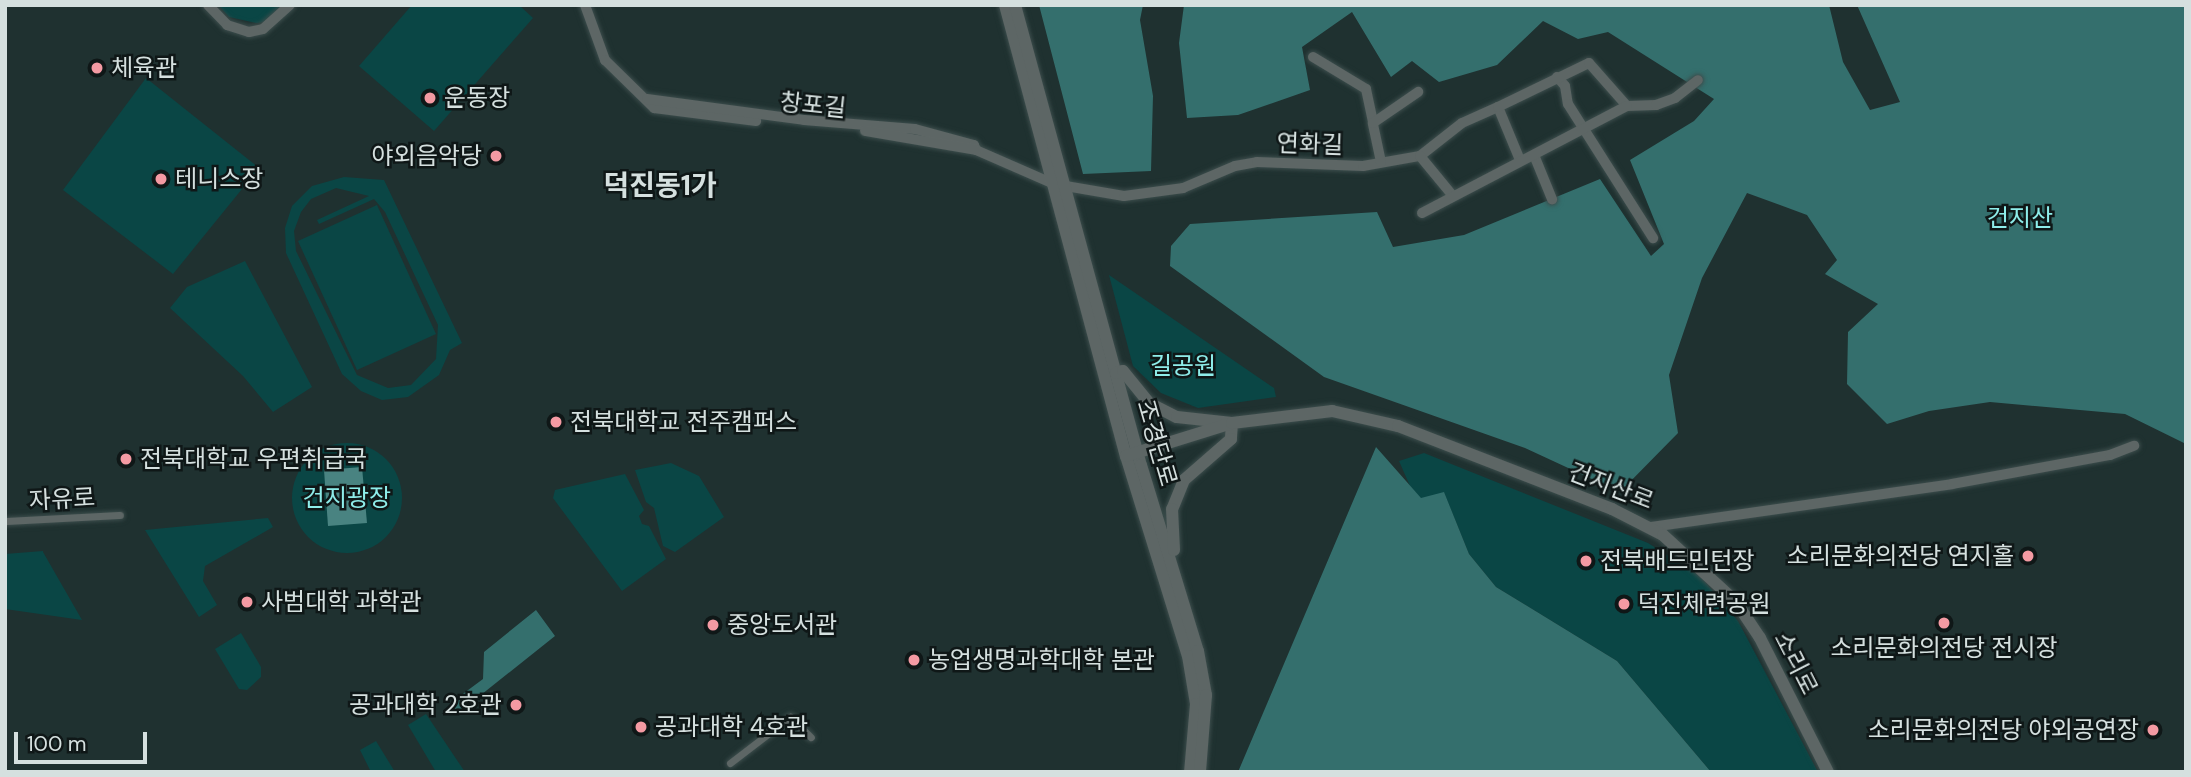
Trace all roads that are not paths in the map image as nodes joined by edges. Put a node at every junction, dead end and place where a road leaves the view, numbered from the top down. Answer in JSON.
{"nodes":[{"id":1,"x":208,"y":5,"type":"edge"},
{"id":2,"x":290,"y":5,"type":"edge"},
{"id":3,"x":585,"y":5,"type":"edge"},
{"id":4,"x":1005,"y":5,"type":"edge"},
{"id":5,"x":1015,"y":5,"type":"edge"},
{"id":6,"x":1312,"y":57,"type":"dead end"},
{"id":7,"x":1556,"y":77,"type":"junction"},
{"id":8,"x":1698,"y":80,"type":"dead end"},
{"id":9,"x":1418,"y":92,"type":"dead end"},
{"id":10,"x":1627,"y":106,"type":"junction"},
{"id":11,"x":1498,"y":107,"type":"junction"},
{"id":12,"x":1373,"y":122,"type":"junction"},
{"id":13,"x":1584,"y":128,"type":"junction"},
{"id":14,"x":1534,"y":155,"type":"junction"},
{"id":15,"x":1420,"y":156,"type":"junction"},
{"id":16,"x":1520,"y":160,"type":"junction"},
{"id":17,"x":1381,"y":162,"type":"junction"},
{"id":18,"x":1060,"y":186,"type":"junction"},
{"id":19,"x":1453,"y":196,"type":"junction"},
{"id":20,"x":1552,"y":199,"type":"dead end"},
{"id":21,"x":1422,"y":213,"type":"dead end"},
{"id":22,"x":1653,"y":238,"type":"dead end"},
{"id":23,"x":1116,"y":373,"type":"junction"},
{"id":24,"x":1232,"y":423,"type":"junction"},
{"id":25,"x":2134,"y":446,"type":"dead end"},
{"id":26,"x":1132,"y":454,"type":"junction"},
{"id":27,"x":120,"y":515,"type":"dead end"},
{"id":28,"x":5,"y":521,"type":"edge"},
{"id":29,"x":1651,"y":527,"type":"junction"},
{"id":30,"x":1176,"y":578,"type":"junction"},
{"id":31,"x":811,"y":737,"type":"dead end"},
{"id":32,"x":730,"y":763,"type":"dead end"},
{"id":33,"x":1190,"y":772,"type":"edge"},
{"id":34,"x":1200,"y":772,"type":"edge"},
{"id":35,"x":1828,"y":772,"type":"edge"}],
"edges":[{"from":1,"to":2,"type":"street"},
{"from":3,"to":18,"type":"street","name":"창포길"},
{"from":4,"to":18,"type":"street","name":"조경단로"},
{"from":5,"to":18,"type":"street","name":"조경단로"},
{"from":6,"to":12,"type":"street"},
{"from":7,"to":10,"type":"street","name":"연화길"},
{"from":7,"to":11,"type":"street","name":"연화길"},
{"from":7,"to":13,"type":"street"},
{"from":8,"to":10,"type":"street"},
{"from":9,"to":12,"type":"street"},
{"from":10,"to":13,"type":"street"},
{"from":11,"to":15,"type":"street","name":"연화길"},
{"from":11,"to":16,"type":"street"},
{"from":12,"to":17,"type":"street"},
{"from":13,"to":14,"type":"street"},
{"from":13,"to":22,"type":"street"},
{"from":14,"to":16,"type":"street"},
{"from":14,"to":20,"type":"street"},
{"from":15,"to":17,"type":"street","name":"연화길"},
{"from":15,"to":19,"type":"street"},
{"from":16,"to":19,"type":"street"},
{"from":17,"to":18,"type":"street","name":"연화길"},
{"from":18,"to":23,"type":"street","name":"조경단로"},
{"from":18,"to":26,"type":"street","name":"조경단로"},
{"from":19,"to":21,"type":"street"},
{"from":23,"to":24,"type":"street"},
{"from":23,"to":26,"type":"street","name":"조경단로"},
{"from":24,"to":26,"type":"street","name":"건지산로"},
{"from":24,"to":29,"type":"street","name":"건지산로"},
{"from":24,"to":30,"type":"street"},
{"from":25,"to":29,"type":"street","name":"건지산로"},
{"from":26,"to":30,"type":"street","name":"조경단로"},
{"from":26,"to":33,"type":"street","name":"조경단로"},
{"from":27,"to":28,"type":"street","name":"자유로"},
{"from":29,"to":35,"type":"street","name":"소리로"},
{"from":30,"to":34,"type":"street","name":"조경단로"},
{"from":31,"to":32,"type":"street"}]}
